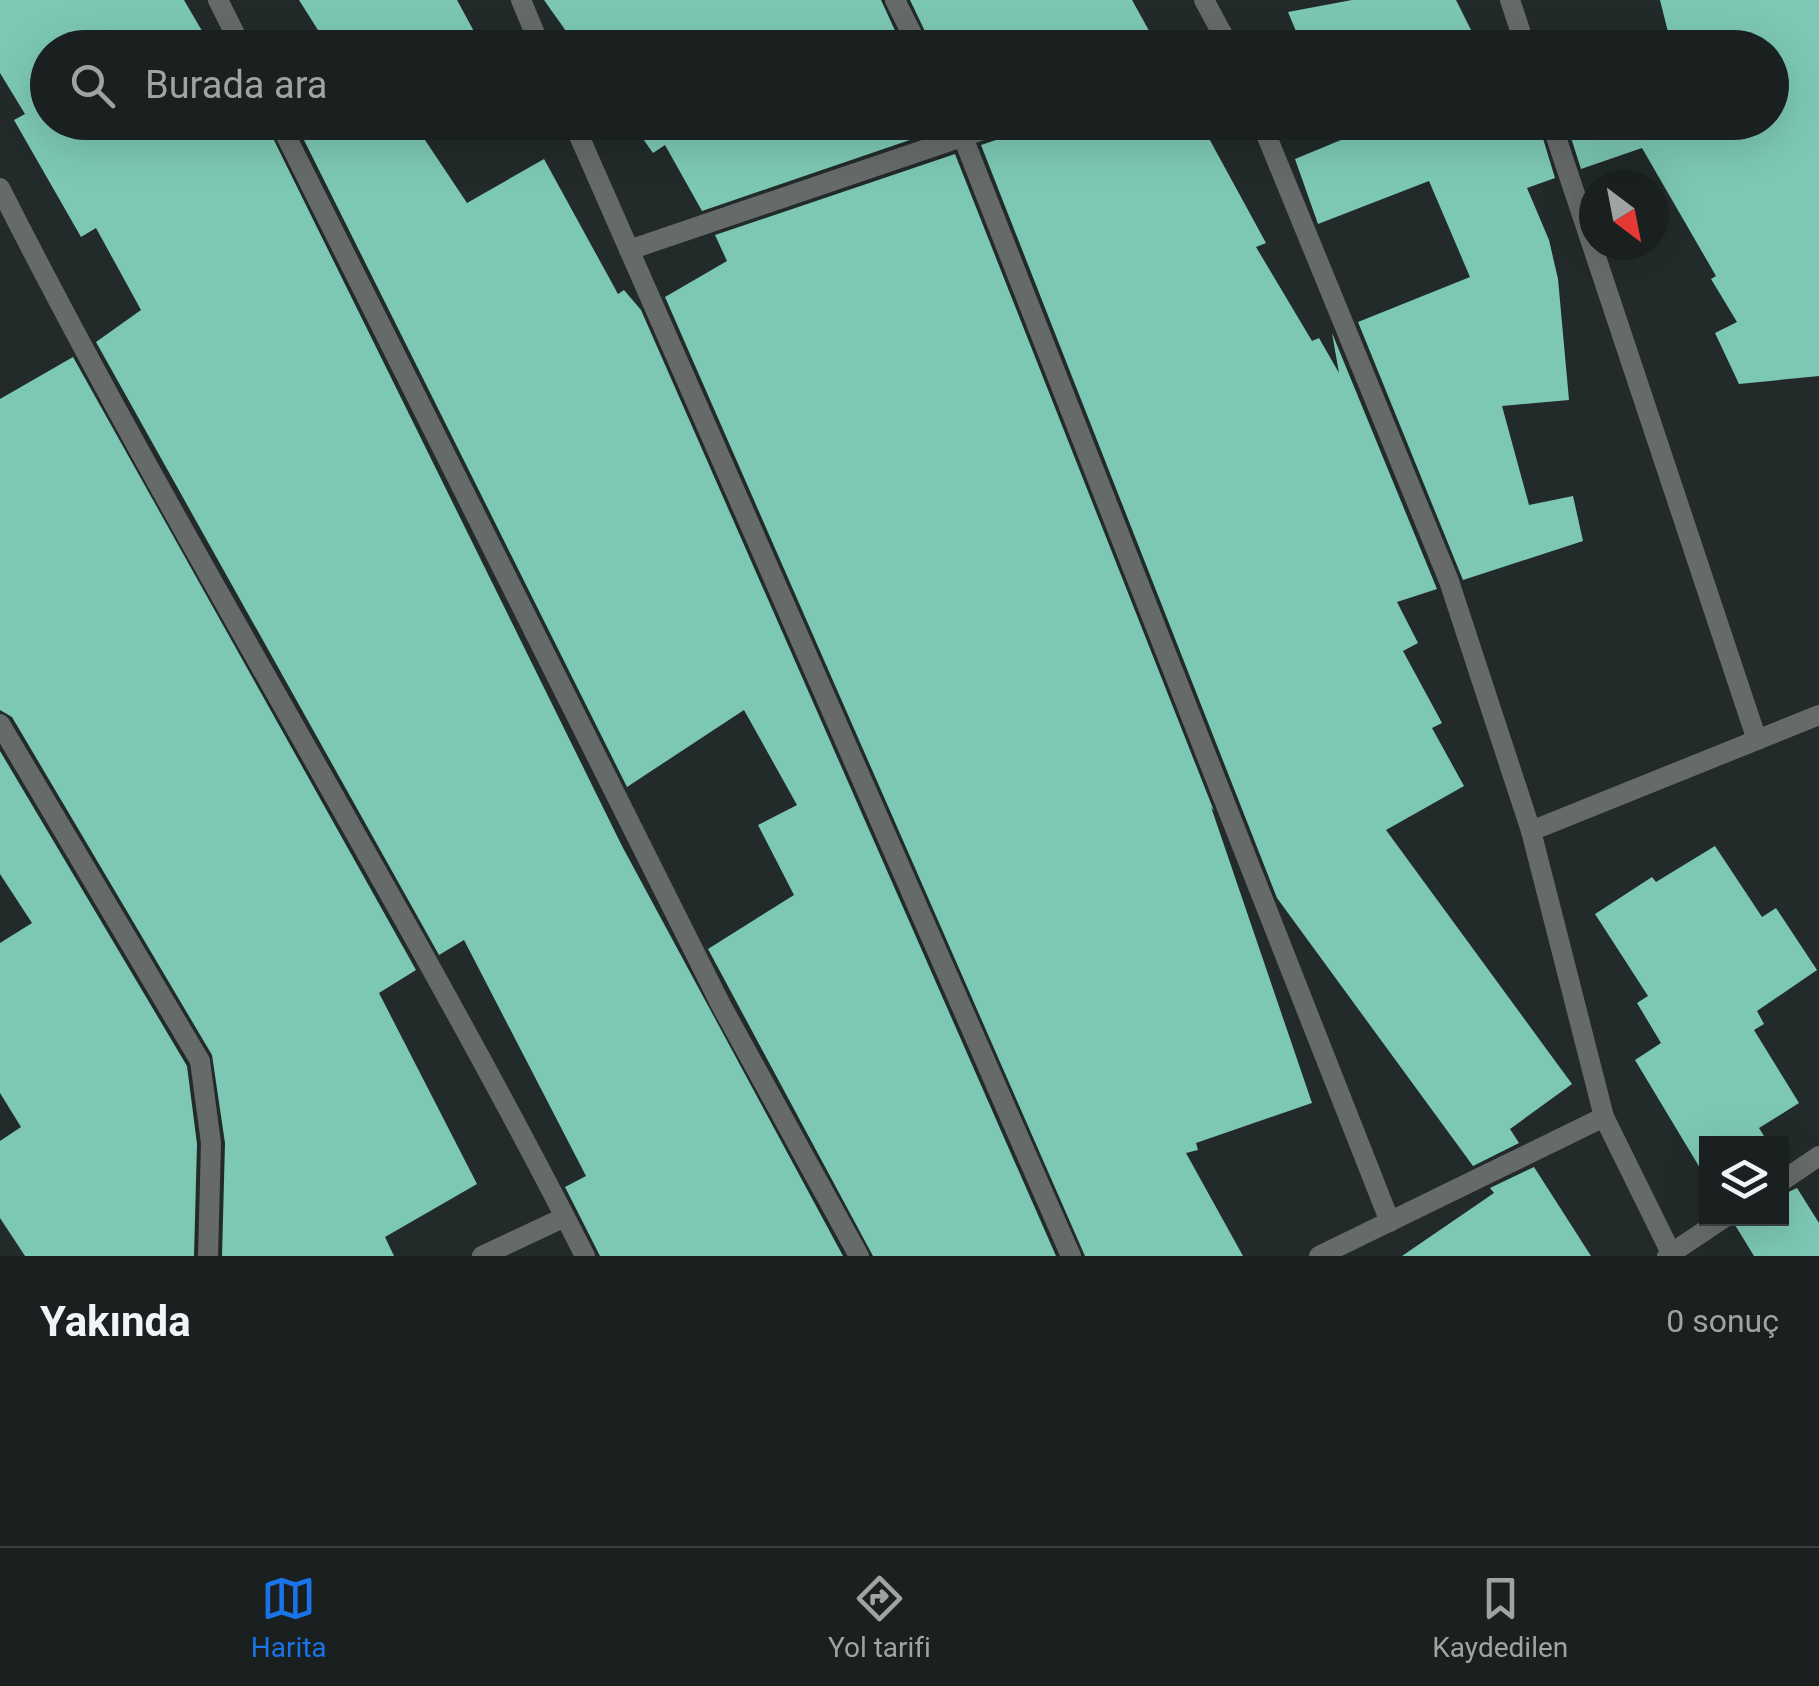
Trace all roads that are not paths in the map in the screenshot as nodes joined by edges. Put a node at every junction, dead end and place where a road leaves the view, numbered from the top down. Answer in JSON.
{"nodes":[{"id":1,"x":218,"y":0,"type":"edge"},
{"id":2,"x":521,"y":0,"type":"edge"},
{"id":3,"x":895,"y":0,"type":"edge"},
{"id":4,"x":1204,"y":0,"type":"edge"},
{"id":5,"x":1510,"y":0,"type":"edge"},
{"id":6,"x":233,"y":30,"type":"edge"},
{"id":7,"x":534,"y":30,"type":"edge"},
{"id":8,"x":910,"y":30,"type":"edge"},
{"id":9,"x":1218,"y":30,"type":"edge"},
{"id":10,"x":1520,"y":30,"type":"edge"},
{"id":11,"x":288,"y":140,"type":"edge"},
{"id":12,"x":582,"y":140,"type":"edge"},
{"id":13,"x":933,"y":140,"type":"edge"},
{"id":14,"x":965,"y":140,"type":"edge"},
{"id":15,"x":1268,"y":140,"type":"edge"},
{"id":16,"x":1557,"y":140,"type":"edge"},
{"id":17,"x":0,"y":188,"type":"edge"},
{"id":18,"x":628,"y":250,"type":"junction"},
{"id":19,"x":1819,"y":715,"type":"edge"},
{"id":20,"x":0,"y":724,"type":"edge"},
{"id":21,"x":1757,"y":740,"type":"junction"},
{"id":22,"x":1531,"y":831,"type":"junction"},
{"id":23,"x":1604,"y":1117,"type":"junction"},
{"id":24,"x":1819,"y":1156,"type":"edge"},
{"id":25,"x":1789,"y":1176,"type":"edge"},
{"id":26,"x":565,"y":1217,"type":"junction"},
{"id":27,"x":1390,"y":1222,"type":"junction"},
{"id":28,"x":1712,"y":1226,"type":"edge"},
{"id":29,"x":1669,"y":1255,"type":"edge"},
{"id":30,"x":208,"y":1256,"type":"edge"},
{"id":31,"x":482,"y":1256,"type":"edge"},
{"id":32,"x":585,"y":1256,"type":"edge"},
{"id":33,"x":859,"y":1256,"type":"edge"},
{"id":34,"x":1071,"y":1256,"type":"edge"},
{"id":35,"x":1319,"y":1256,"type":"edge"}],
"edges":[{"from":1,"to":6,"type":"street"},
{"from":2,"to":7,"type":"street"},
{"from":3,"to":8,"type":"street"},
{"from":4,"to":9,"type":"street"},
{"from":5,"to":10,"type":"street"},
{"from":11,"to":33,"type":"street"},
{"from":12,"to":18,"type":"street"},
{"from":13,"to":18,"type":"street"},
{"from":14,"to":27,"type":"street"},
{"from":15,"to":22,"type":"street"},
{"from":16,"to":21,"type":"street"},
{"from":17,"to":26,"type":"street"},
{"from":18,"to":34,"type":"street"},
{"from":19,"to":21,"type":"street"},
{"from":20,"to":30,"type":"street"},
{"from":21,"to":22,"type":"street"},
{"from":22,"to":23,"type":"street"},
{"from":23,"to":27,"type":"street"},
{"from":23,"to":29,"type":"street"},
{"from":24,"to":25,"type":"street"},
{"from":26,"to":31,"type":"street"},
{"from":26,"to":32,"type":"street"},
{"from":27,"to":35,"type":"street"},
{"from":28,"to":29,"type":"street"}]}
